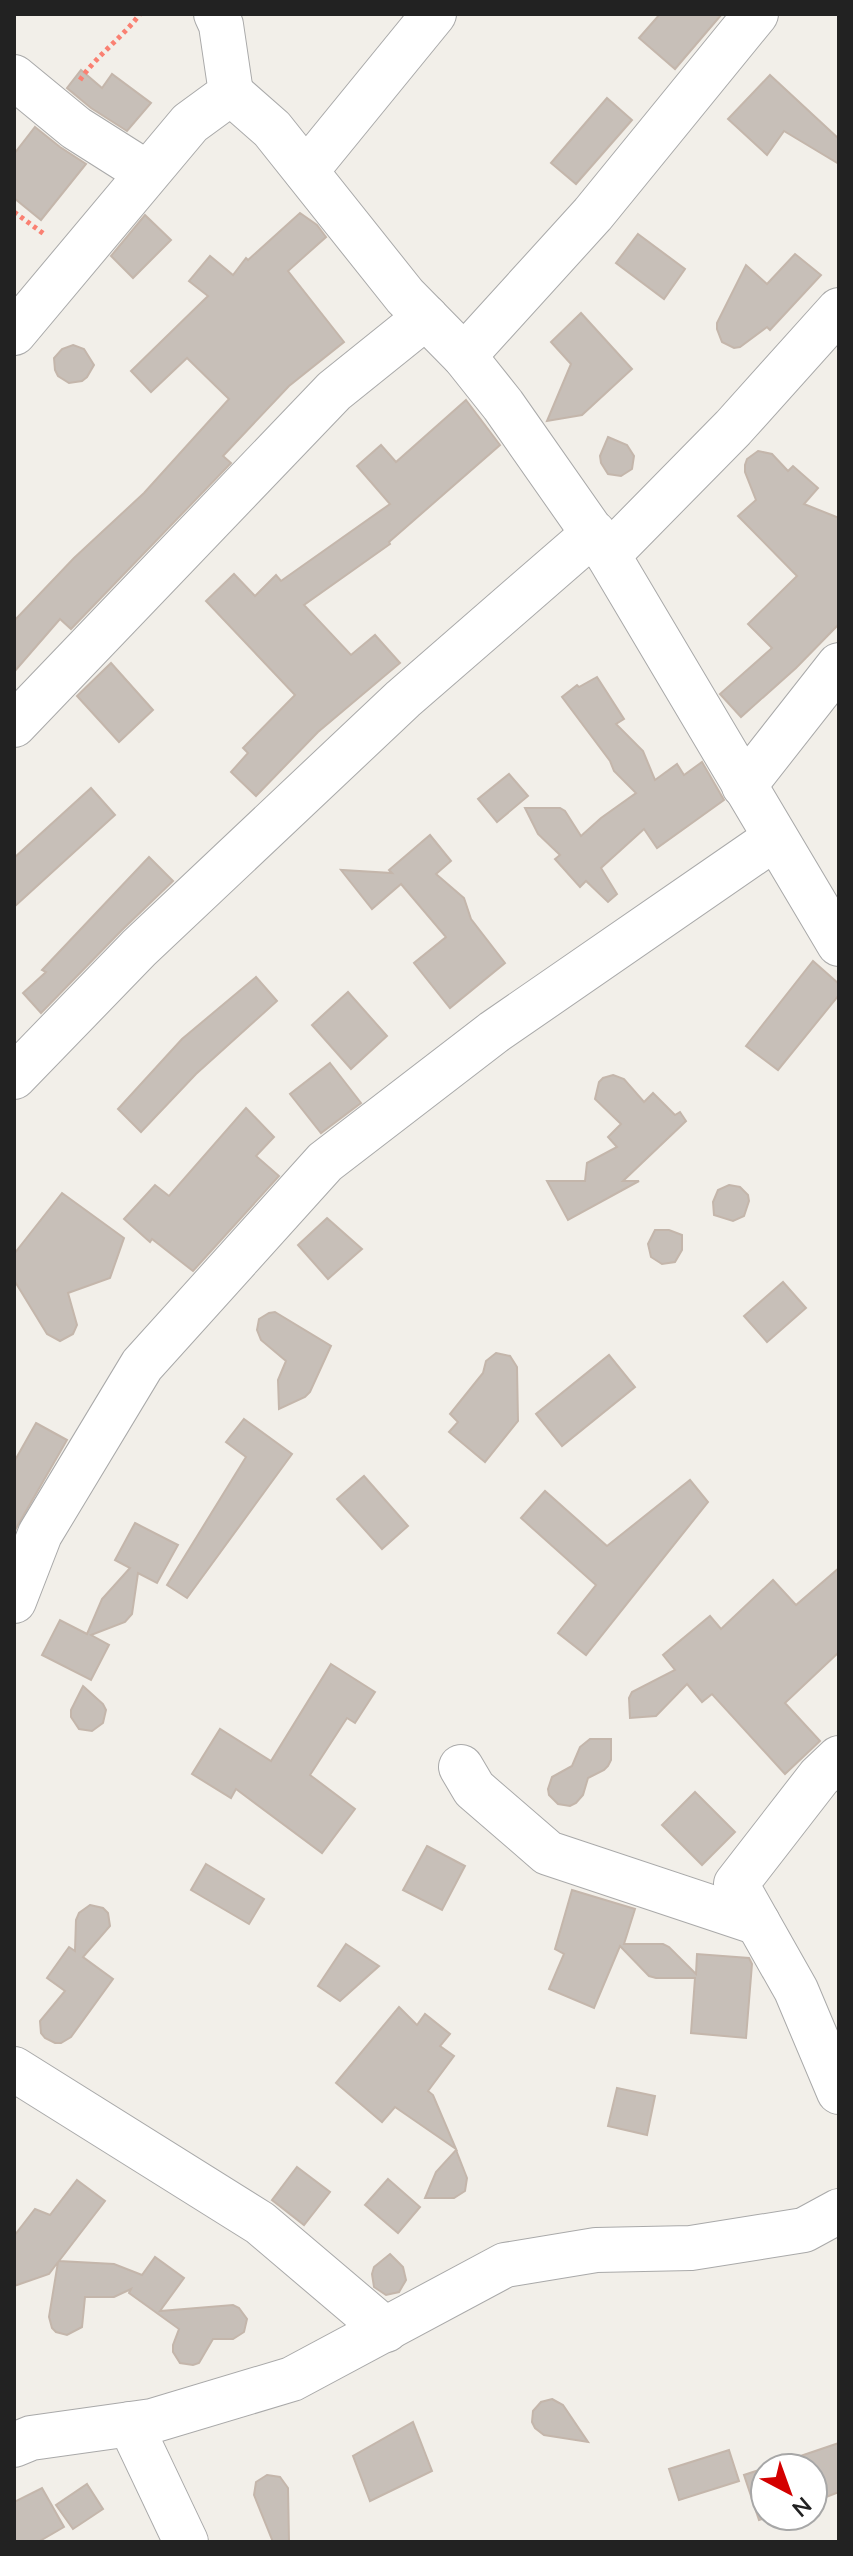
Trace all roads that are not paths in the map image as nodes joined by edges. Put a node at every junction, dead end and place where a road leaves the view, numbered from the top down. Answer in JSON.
{"nodes":[{"id":1,"x":216,"y":14,"type":"edge"},
{"id":2,"x":434,"y":14,"type":"edge"},
{"id":3,"x":756,"y":14,"type":"edge"},
{"id":4,"x":14,"y":77,"type":"edge"},
{"id":5,"x":231,"y":93,"type":"junction"},
{"id":6,"x":306,"y":171,"type":"junction"},
{"id":7,"x":147,"y":173,"type":"junction"},
{"id":8,"x":839,"y":310,"type":"edge"},
{"id":9,"x":426,"y":317,"type":"junction"},
{"id":10,"x":14,"y":333,"type":"edge"},
{"id":11,"x":464,"y":356,"type":"junction"},
{"id":12,"x":601,"y":544,"type":"junction"},
{"id":13,"x":839,"y":665,"type":"edge"},
{"id":14,"x":14,"y":725,"type":"edge"},
{"id":15,"x":744,"y":786,"type":"junction"},
{"id":16,"x":775,"y":838,"type":"junction"},
{"id":17,"x":839,"y":944,"type":"edge"},
{"id":18,"x":14,"y":1077,"type":"edge"},
{"id":19,"x":14,"y":1601,"type":"edge"},
{"id":20,"x":839,"y":1758,"type":"edge"},
{"id":21,"x":461,"y":1767,"type":"dead end"},
{"id":22,"x":758,"y":1923,"type":"junction"},
{"id":23,"x":14,"y":2069,"type":"edge"},
{"id":24,"x":839,"y":2092,"type":"edge"},
{"id":25,"x":839,"y":2211,"type":"edge"},
{"id":26,"x":386,"y":2330,"type":"junction"},
{"id":27,"x":130,"y":2424,"type":"junction"},
{"id":28,"x":20,"y":2439,"type":"edge"},
{"id":29,"x":186,"y":2542,"type":"edge"}],
"edges":[{"from":1,"to":5,"type":"street"},
{"from":2,"to":6,"type":"street"},
{"from":3,"to":11,"type":"street"},
{"from":4,"to":7,"type":"street"},
{"from":5,"to":6,"type":"street"},
{"from":5,"to":7,"type":"street"},
{"from":6,"to":9,"type":"street"},
{"from":7,"to":10,"type":"street"},
{"from":8,"to":12,"type":"street"},
{"from":9,"to":11,"type":"street"},
{"from":9,"to":14,"type":"street"},
{"from":11,"to":12,"type":"street"},
{"from":12,"to":15,"type":"street"},
{"from":12,"to":18,"type":"street"},
{"from":13,"to":15,"type":"street"},
{"from":15,"to":16,"type":"street"},
{"from":16,"to":17,"type":"street"},
{"from":16,"to":19,"type":"street"},
{"from":20,"to":22,"type":"street"},
{"from":21,"to":22,"type":"street"},
{"from":22,"to":24,"type":"street"},
{"from":23,"to":26,"type":"street"},
{"from":25,"to":26,"type":"street"},
{"from":26,"to":27,"type":"street"},
{"from":27,"to":28,"type":"street"},
{"from":27,"to":29,"type":"street"}]}
